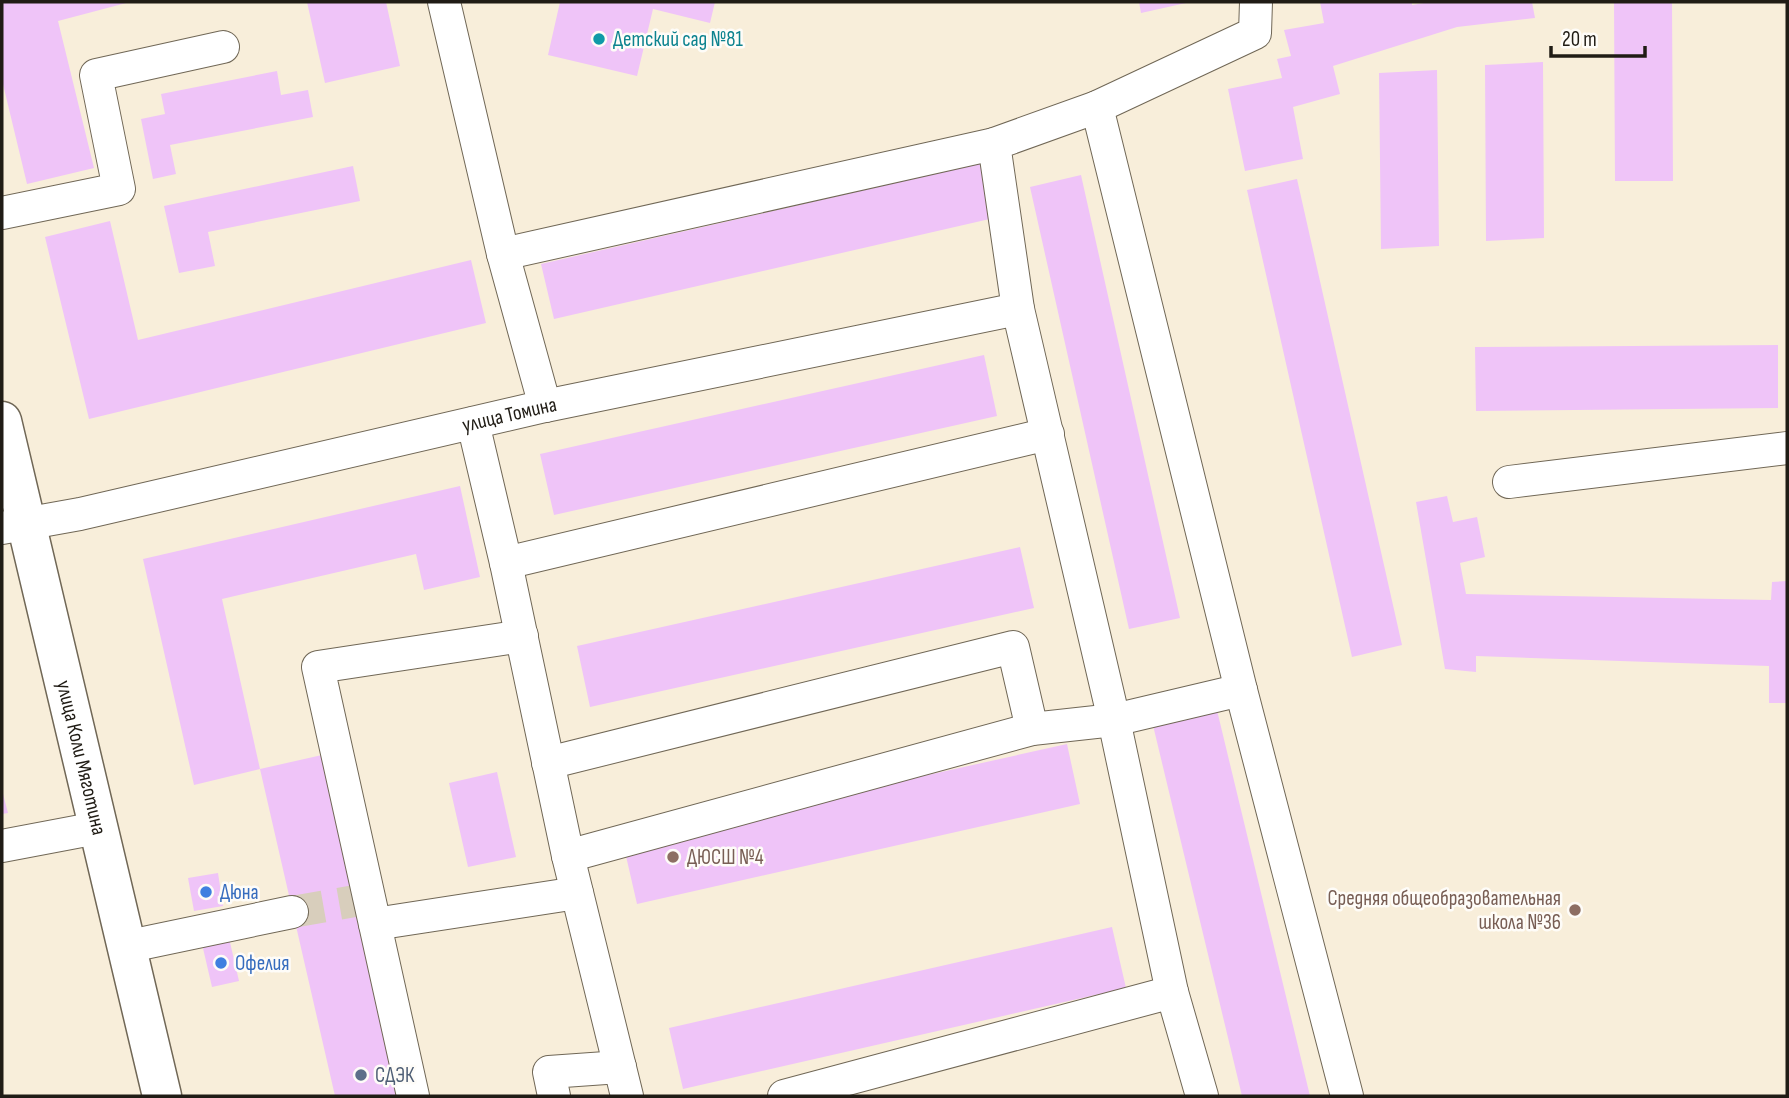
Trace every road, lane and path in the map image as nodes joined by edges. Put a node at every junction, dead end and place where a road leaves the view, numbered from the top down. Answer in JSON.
{"nodes":[{"id":1,"x":444,"y":2,"type":"edge"},
{"id":2,"x":1256,"y":2,"type":"edge"},
{"id":3,"x":223,"y":47,"type":"dead end"},
{"id":4,"x":1097,"y":107,"type":"junction"},
{"id":5,"x":994,"y":144,"type":"junction"},
{"id":6,"x":2,"y":213,"type":"edge"},
{"id":7,"x":503,"y":254,"type":"junction"},
{"id":8,"x":1018,"y":309,"type":"junction"},
{"id":9,"x":545,"y":406,"type":"junction"},
{"id":10,"x":2,"y":421,"type":"edge"},
{"id":11,"x":473,"y":423,"type":"junction"},
{"id":12,"x":1048,"y":434,"type":"junction"},
{"id":13,"x":1787,"y":448,"type":"edge"},
{"id":14,"x":1509,"y":482,"type":"dead end"},
{"id":15,"x":13,"y":525,"type":"edge"},
{"id":16,"x":506,"y":563,"type":"junction"},
{"id":17,"x":522,"y":636,"type":"junction"},
{"id":18,"x":1241,"y":690,"type":"junction"},
{"id":19,"x":1114,"y":720,"type":"junction"},
{"id":20,"x":1032,"y":729,"type":"junction"},
{"id":21,"x":548,"y":762,"type":"junction"},
{"id":22,"x":97,"y":828,"type":"junction"},
{"id":23,"x":2,"y":846,"type":"edge"},
{"id":24,"x":568,"y":856,"type":"junction"},
{"id":25,"x":578,"y":893,"type":"junction"},
{"id":26,"x":366,"y":908,"type":"junction"},
{"id":27,"x":292,"y":912,"type":"tunnel mouth"},
{"id":28,"x":125,"y":947,"type":"junction"},
{"id":29,"x":1172,"y":992,"type":"junction"},
{"id":30,"x":624,"y":1082,"type":"edge"},
{"id":31,"x":1197,"y":1095,"type":"edge"},
{"id":32,"x":162,"y":1096,"type":"edge"},
{"id":33,"x":413,"y":1096,"type":"edge"},
{"id":34,"x":554,"y":1096,"type":"edge"},
{"id":35,"x":784,"y":1096,"type":"edge"},
{"id":36,"x":1347,"y":1096,"type":"edge"}],
"edges":[{"from":1,"to":7,"type":"street"},
{"from":2,"to":4,"type":"street"},
{"from":3,"to":6,"type":"street"},
{"from":4,"to":5,"type":"street"},
{"from":4,"to":18,"type":"street"},
{"from":5,"to":7,"type":"street"},
{"from":5,"to":8,"type":"street"},
{"from":7,"to":9,"type":"street"},
{"from":8,"to":9,"type":"street","name":"улица Томина"},
{"from":8,"to":12,"type":"street"},
{"from":9,"to":11,"type":"street","name":"улица Томина"},
{"from":10,"to":15,"type":"main road","name":"улица Коли Мяготина"},
{"from":11,"to":15,"type":"street","name":"улица Томина"},
{"from":11,"to":16,"type":"street"},
{"from":12,"to":16,"type":"street"},
{"from":12,"to":19,"type":"street"},
{"from":13,"to":14,"type":"street"},
{"from":15,"to":22,"type":"main road","name":"улица Коли Мяготина"},
{"from":16,"to":17,"type":"street"},
{"from":17,"to":21,"type":"street"},
{"from":17,"to":26,"type":"street"},
{"from":18,"to":19,"type":"street"},
{"from":18,"to":36,"type":"street"},
{"from":19,"to":20,"type":"street"},
{"from":19,"to":29,"type":"street"},
{"from":20,"to":21,"type":"street"},
{"from":20,"to":24,"type":"street"},
{"from":21,"to":24,"type":"street"},
{"from":22,"to":23,"type":"street"},
{"from":22,"to":28,"type":"main road","name":"улица Коли Мяготина"},
{"from":24,"to":25,"type":"street"},
{"from":25,"to":26,"type":"street"},
{"from":25,"to":30,"type":"street"},
{"from":26,"to":33,"type":"street"},
{"from":27,"to":28,"type":"street"},
{"from":28,"to":32,"type":"main road","name":"улица Коли Мяготина"},
{"from":29,"to":31,"type":"street"},
{"from":29,"to":35,"type":"street"},
{"from":30,"to":34,"type":"street"}]}
